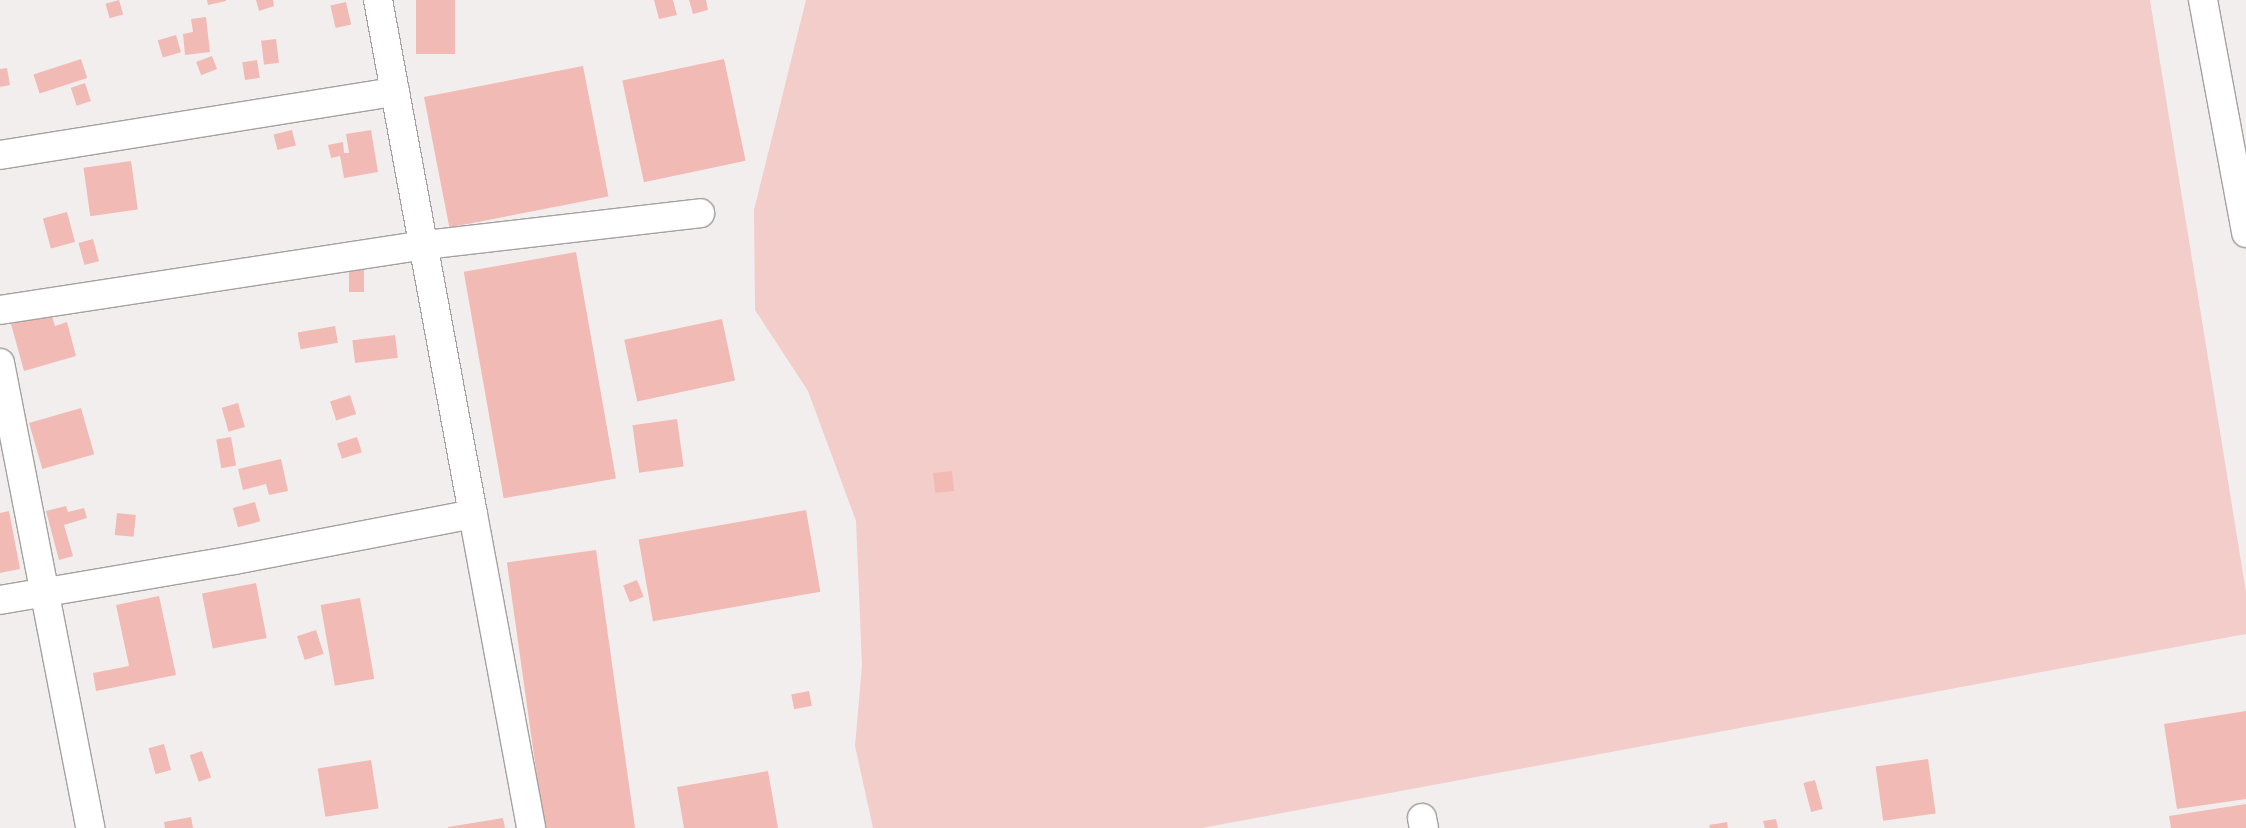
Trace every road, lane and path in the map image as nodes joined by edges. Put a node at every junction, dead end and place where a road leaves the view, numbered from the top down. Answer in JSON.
{"nodes":[{"id":1,"x":378,"y":0,"type":"edge"},
{"id":2,"x":2203,"y":0,"type":"edge"},
{"id":3,"x":395,"y":92,"type":"junction"},
{"id":4,"x":0,"y":155,"type":"edge"},
{"id":5,"x":700,"y":213,"type":"dead end"},
{"id":6,"x":2246,"y":233,"type":"edge"},
{"id":7,"x":424,"y":245,"type":"junction"},
{"id":8,"x":0,"y":310,"type":"edge"},
{"id":9,"x":0,"y":364,"type":"edge"},
{"id":10,"x":473,"y":514,"type":"junction"},
{"id":11,"x":44,"y":592,"type":"junction"},
{"id":12,"x":0,"y":600,"type":"edge"},
{"id":13,"x":90,"y":828,"type":"edge"},
{"id":14,"x":531,"y":828,"type":"edge"}],
"edges":[{"from":1,"to":3,"type":"street"},
{"from":2,"to":6,"type":"street"},
{"from":3,"to":4,"type":"street"},
{"from":3,"to":7,"type":"street"},
{"from":5,"to":7,"type":"street"},
{"from":7,"to":8,"type":"street"},
{"from":7,"to":10,"type":"street"},
{"from":9,"to":11,"type":"street"},
{"from":10,"to":11,"type":"street"},
{"from":10,"to":14,"type":"street"},
{"from":11,"to":12,"type":"street"},
{"from":11,"to":13,"type":"street"}]}
